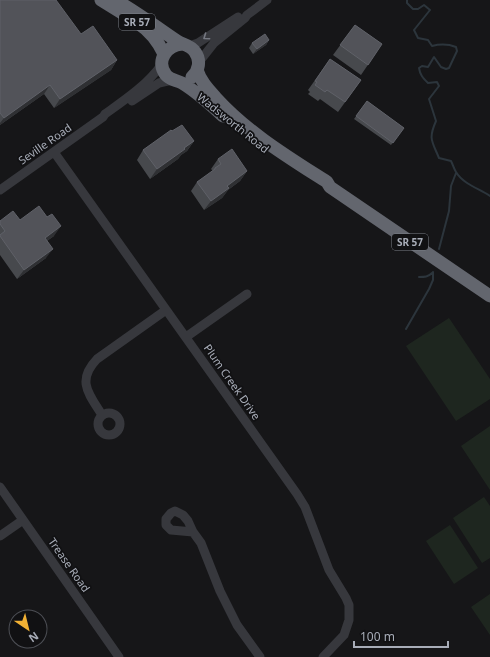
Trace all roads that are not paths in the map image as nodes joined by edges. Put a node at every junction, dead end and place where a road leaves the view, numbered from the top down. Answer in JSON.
{"nodes":[{"id":1,"x":101,"y":0,"type":"edge"},
{"id":2,"x":115,"y":0,"type":"edge"},
{"id":3,"x":267,"y":0,"type":"edge"},
{"id":4,"x":247,"y":14,"type":"junction"},
{"id":5,"x":185,"y":45,"type":"junction"},
{"id":6,"x":163,"y":59,"type":"junction"},
{"id":7,"x":198,"y":66,"type":"junction"},
{"id":8,"x":176,"y":80,"type":"junction"},
{"id":9,"x":103,"y":117,"type":"junction"},
{"id":10,"x":54,"y":152,"type":"junction"},
{"id":11,"x":330,"y":187,"type":"junction"},
{"id":12,"x":0,"y":190,"type":"edge"},
{"id":13,"x":247,"y":294,"type":"dead end"},
{"id":14,"x":490,"y":296,"type":"edge"},
{"id":15,"x":166,"y":310,"type":"junction"},
{"id":16,"x":186,"y":337,"type":"junction"},
{"id":17,"x":102,"y":415,"type":"dead end"},
{"id":18,"x":0,"y":488,"type":"edge"},
{"id":19,"x":22,"y":520,"type":"junction"},
{"id":20,"x":193,"y":532,"type":"dead end"},
{"id":21,"x":0,"y":536,"type":"edge"},
{"id":22,"x":119,"y":657,"type":"edge"},
{"id":23,"x":260,"y":657,"type":"edge"},
{"id":24,"x":323,"y":657,"type":"edge"}],
"edges":[{"from":1,"to":6,"type":"highway","name":"Wadsworth Road","number":"SR 57"},
{"from":2,"to":5,"type":"highway","name":"Wadsworth Road","number":"SR 57"},
{"from":3,"to":4,"type":"street"},
{"from":4,"to":5,"type":"street","one_way":true},
{"from":4,"to":7,"type":"street"},
{"from":5,"to":6,"type":"highway"},
{"from":5,"to":7,"type":"highway","name":"Wadsworth Road","number":"SR 57"},
{"from":6,"to":8,"type":"highway","name":"Wadsworth Road","number":"SR 57"},
{"from":6,"to":9,"type":"street","name":"Seville Road"},
{"from":7,"to":8,"type":"highway"},
{"from":7,"to":11,"type":"highway","name":"Wadsworth Road","number":"SR 57"},
{"from":8,"to":9,"type":"street","name":"Seville Road"},
{"from":8,"to":11,"type":"highway","name":"Wadsworth Road","number":"SR 57"},
{"from":9,"to":10,"type":"street","name":"Seville Road"},
{"from":10,"to":12,"type":"street","name":"Seville Road"},
{"from":10,"to":15,"type":"street","name":"Plum Creek Drive"},
{"from":11,"to":14,"type":"highway","name":"Wadsworth Road","number":"SR 57"},
{"from":13,"to":16,"type":"street"},
{"from":15,"to":16,"type":"street","name":"Plum Creek Drive"},
{"from":15,"to":17,"type":"street"},
{"from":16,"to":24,"type":"street","name":"Plum Creek Drive"},
{"from":18,"to":19,"type":"street","name":"Trease Road"},
{"from":19,"to":21,"type":"street"},
{"from":19,"to":22,"type":"street","name":"Trease Road"},
{"from":20,"to":23,"type":"street"}]}
